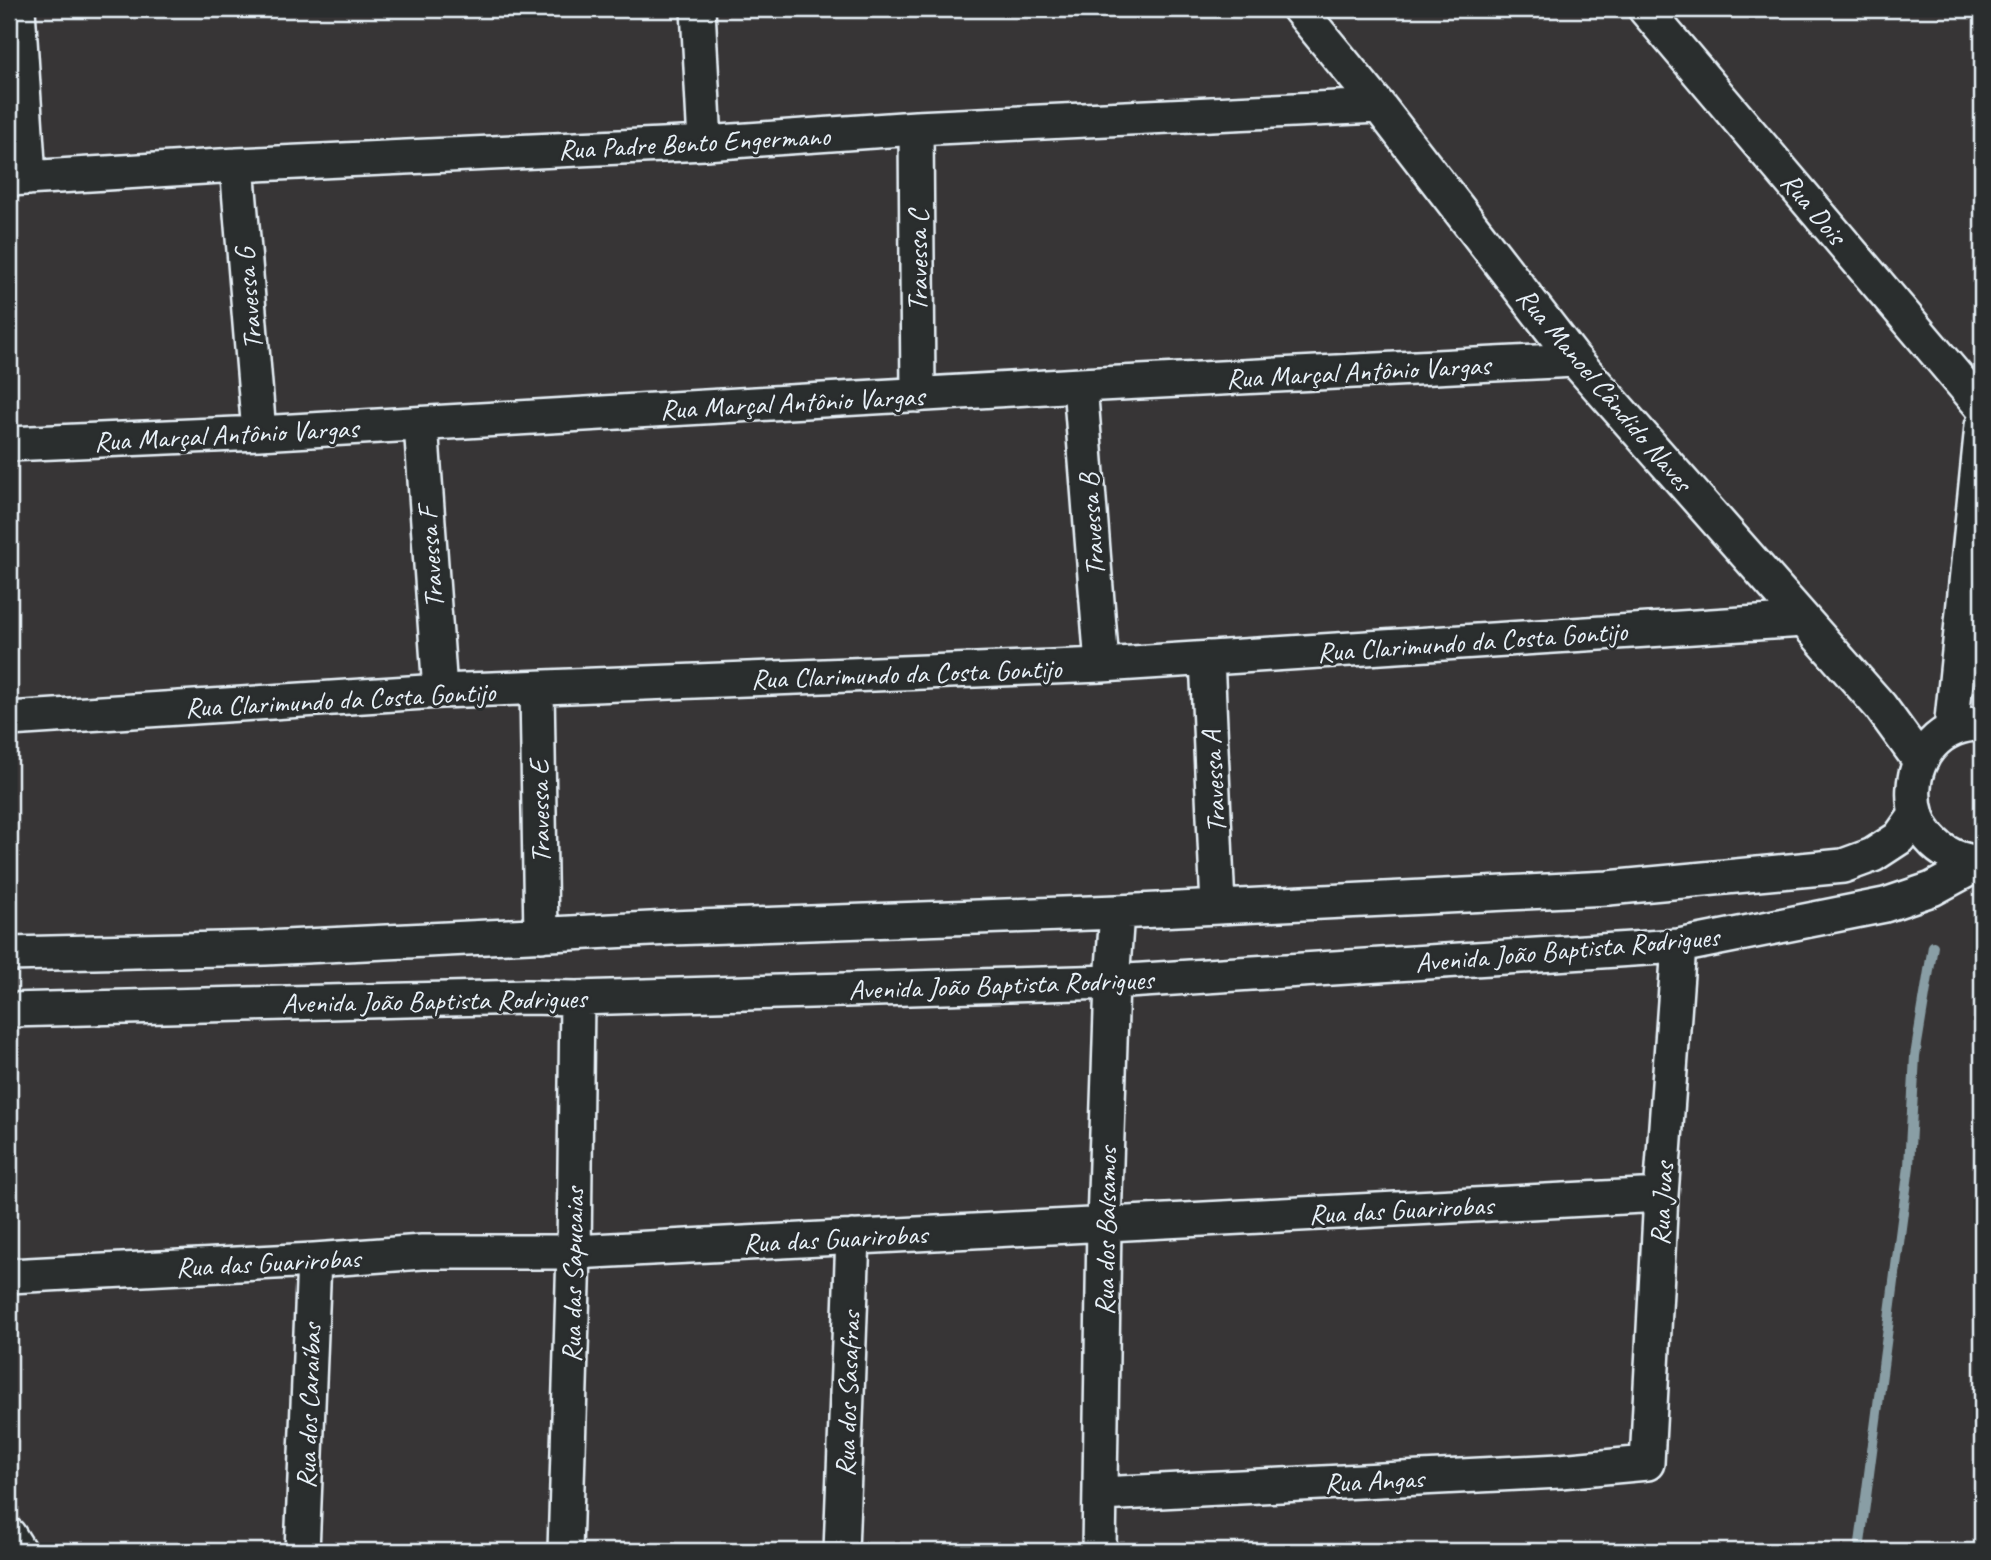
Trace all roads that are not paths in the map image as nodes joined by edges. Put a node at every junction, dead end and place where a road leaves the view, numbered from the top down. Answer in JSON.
{"nodes":[{"id":1,"x":18,"y":9,"type":"edge"},
{"id":2,"x":698,"y":9,"type":"edge"},
{"id":3,"x":1299,"y":9,"type":"edge"},
{"id":4,"x":1645,"y":9,"type":"edge"},
{"id":5,"x":1379,"y":106,"type":"junction"},
{"id":6,"x":916,"y":128,"type":"junction"},
{"id":7,"x":705,"y":143,"type":"junction"},
{"id":8,"x":237,"y":165,"type":"junction"},
{"id":9,"x":19,"y":179,"type":"edge"},
{"id":10,"x":1575,"y":360,"type":"junction"},
{"id":11,"x":1080,"y":385,"type":"junction"},
{"id":12,"x":918,"y":395,"type":"junction"},
{"id":13,"x":1982,"y":407,"type":"edge"},
{"id":14,"x":421,"y":424,"type":"junction"},
{"id":15,"x":1982,"y":426,"type":"edge"},
{"id":16,"x":258,"y":433,"type":"junction"},
{"id":17,"x":9,"y":444,"type":"edge"},
{"id":18,"x":1803,"y":620,"type":"junction"},
{"id":19,"x":1207,"y":658,"type":"junction"},
{"id":20,"x":1102,"y":665,"type":"junction"},
{"id":21,"x":537,"y":689,"type":"junction"},
{"id":22,"x":440,"y":691,"type":"junction"},
{"id":23,"x":9,"y":719,"type":"edge"},
{"id":24,"x":1967,"y":727,"type":"edge"},
{"id":25,"x":1920,"y":761,"type":"junction"},
{"id":26,"x":1916,"y":814,"type":"junction"},
{"id":27,"x":1981,"y":863,"type":"edge"},
{"id":28,"x":1218,"y":907,"type":"junction"},
{"id":29,"x":1117,"y":912,"type":"junction"},
{"id":30,"x":541,"y":935,"type":"junction"},
{"id":31,"x":1679,"y":946,"type":"junction"},
{"id":32,"x":9,"y":954,"type":"edge"},
{"id":33,"x":1111,"y":982,"type":"junction"},
{"id":34,"x":576,"y":998,"type":"junction"},
{"id":35,"x":9,"y":1010,"type":"edge"},
{"id":36,"x":1661,"y":1195,"type":"junction"},
{"id":37,"x":1104,"y":1224,"type":"junction"},
{"id":38,"x":853,"y":1237,"type":"junction"},
{"id":39,"x":574,"y":1252,"type":"junction"},
{"id":40,"x":314,"y":1260,"type":"junction"},
{"id":41,"x":9,"y":1276,"type":"edge"},
{"id":42,"x":1647,"y":1463,"type":"joint"},
{"id":43,"x":1100,"y":1494,"type":"junction"},
{"id":44,"x":9,"y":1535,"type":"edge"},
{"id":45,"x":19,"y":1551,"type":"edge"},
{"id":46,"x":302,"y":1551,"type":"edge"},
{"id":47,"x":565,"y":1551,"type":"edge"},
{"id":48,"x":841,"y":1551,"type":"edge"},
{"id":49,"x":1099,"y":1551,"type":"edge"}],
"edges":[{"from":1,"to":9,"type":"street"},
{"from":2,"to":7,"type":"street"},
{"from":3,"to":5,"type":"street","name":"Rua Manoel Cândido Naves"},
{"from":4,"to":13,"type":"street","name":"Rua Dois"},
{"from":5,"to":6,"type":"street","name":"Rua Padre Bento Engermano"},
{"from":5,"to":10,"type":"street","name":"Rua Manoel Cândido Naves"},
{"from":6,"to":7,"type":"street","name":"Rua Padre Bento Engermano"},
{"from":6,"to":12,"type":"street","name":"Travessa C"},
{"from":7,"to":8,"type":"street","name":"Rua Padre Bento Engermano"},
{"from":8,"to":9,"type":"street","name":"Rua Padre Bento Engermano"},
{"from":8,"to":16,"type":"street","name":"Travessa G"},
{"from":10,"to":11,"type":"street","name":"Rua Marçal Antônio Vargas"},
{"from":10,"to":18,"type":"street","name":"Rua Manoel Cândido Naves"},
{"from":11,"to":12,"type":"street","name":"Rua Marçal Antônio Vargas"},
{"from":11,"to":20,"type":"street","name":"Travessa B"},
{"from":12,"to":14,"type":"street","name":"Rua Marçal Antônio Vargas"},
{"from":14,"to":16,"type":"street","name":"Rua Marçal Antônio Vargas"},
{"from":14,"to":22,"type":"street","name":"Travessa F"},
{"from":15,"to":24,"type":"street"},
{"from":16,"to":17,"type":"street","name":"Rua Marçal Antônio Vargas"},
{"from":18,"to":19,"type":"street","name":"Rua Clarimundo da Costa Gontijo"},
{"from":18,"to":25,"type":"street","name":"Rua Manoel Cândido Naves"},
{"from":19,"to":20,"type":"street","name":"Rua Clarimundo da Costa Gontijo"},
{"from":19,"to":28,"type":"street","name":"Travessa A"},
{"from":20,"to":21,"type":"street","name":"Rua Clarimundo da Costa Gontijo"},
{"from":21,"to":22,"type":"street","name":"Rua Clarimundo da Costa Gontijo"},
{"from":21,"to":30,"type":"street","name":"Travessa E"},
{"from":22,"to":23,"type":"street","name":"Rua Clarimundo da Costa Gontijo"},
{"from":24,"to":25,"type":"street"},
{"from":25,"to":26,"type":"street"},
{"from":26,"to":27,"type":"street"},
{"from":26,"to":28,"type":"street","name":"Avenida João Baptista Rodrigues"},
{"from":27,"to":31,"type":"street","name":"Avenida João Baptista Rodrigues"},
{"from":28,"to":29,"type":"street","name":"Avenida João Baptista Rodrigues"},
{"from":29,"to":30,"type":"street","name":"Avenida João Baptista Rodrigues"},
{"from":29,"to":33,"type":"street","name":"Rua dos Balsamos"},
{"from":30,"to":32,"type":"street","name":"Avenida João Baptista Rodrigues"},
{"from":31,"to":33,"type":"street","name":"Avenida João Baptista Rodrigues"},
{"from":31,"to":36,"type":"street","name":"Rua Juas"},
{"from":33,"to":34,"type":"street","name":"Avenida João Baptista Rodrigues"},
{"from":33,"to":37,"type":"street","name":"Rua dos Balsamos"},
{"from":34,"to":35,"type":"street","name":"Avenida João Baptista Rodrigues"},
{"from":34,"to":39,"type":"street","name":"Rua das Sapucaias"},
{"from":36,"to":37,"type":"street","name":"Rua das Guarirobas"},
{"from":36,"to":42,"type":"street","name":"Rua Juas"},
{"from":37,"to":38,"type":"street","name":"Rua das Guarirobas"},
{"from":37,"to":43,"type":"street","name":"Rua dos Balsamos"},
{"from":38,"to":39,"type":"street","name":"Rua das Guarirobas"},
{"from":38,"to":48,"type":"street","name":"Rua dos Sasafras"},
{"from":39,"to":40,"type":"street","name":"Rua das Guarirobas"},
{"from":39,"to":47,"type":"street","name":"Rua das Sapucaias"},
{"from":40,"to":41,"type":"street","name":"Rua das Guarirobas"},
{"from":40,"to":46,"type":"street","name":"Rua dos Caraíbas"},
{"from":42,"to":43,"type":"street","name":"Rua Angas"},
{"from":43,"to":49,"type":"street","name":"Rua dos Balsamos"},
{"from":44,"to":45,"type":"street"}]}
